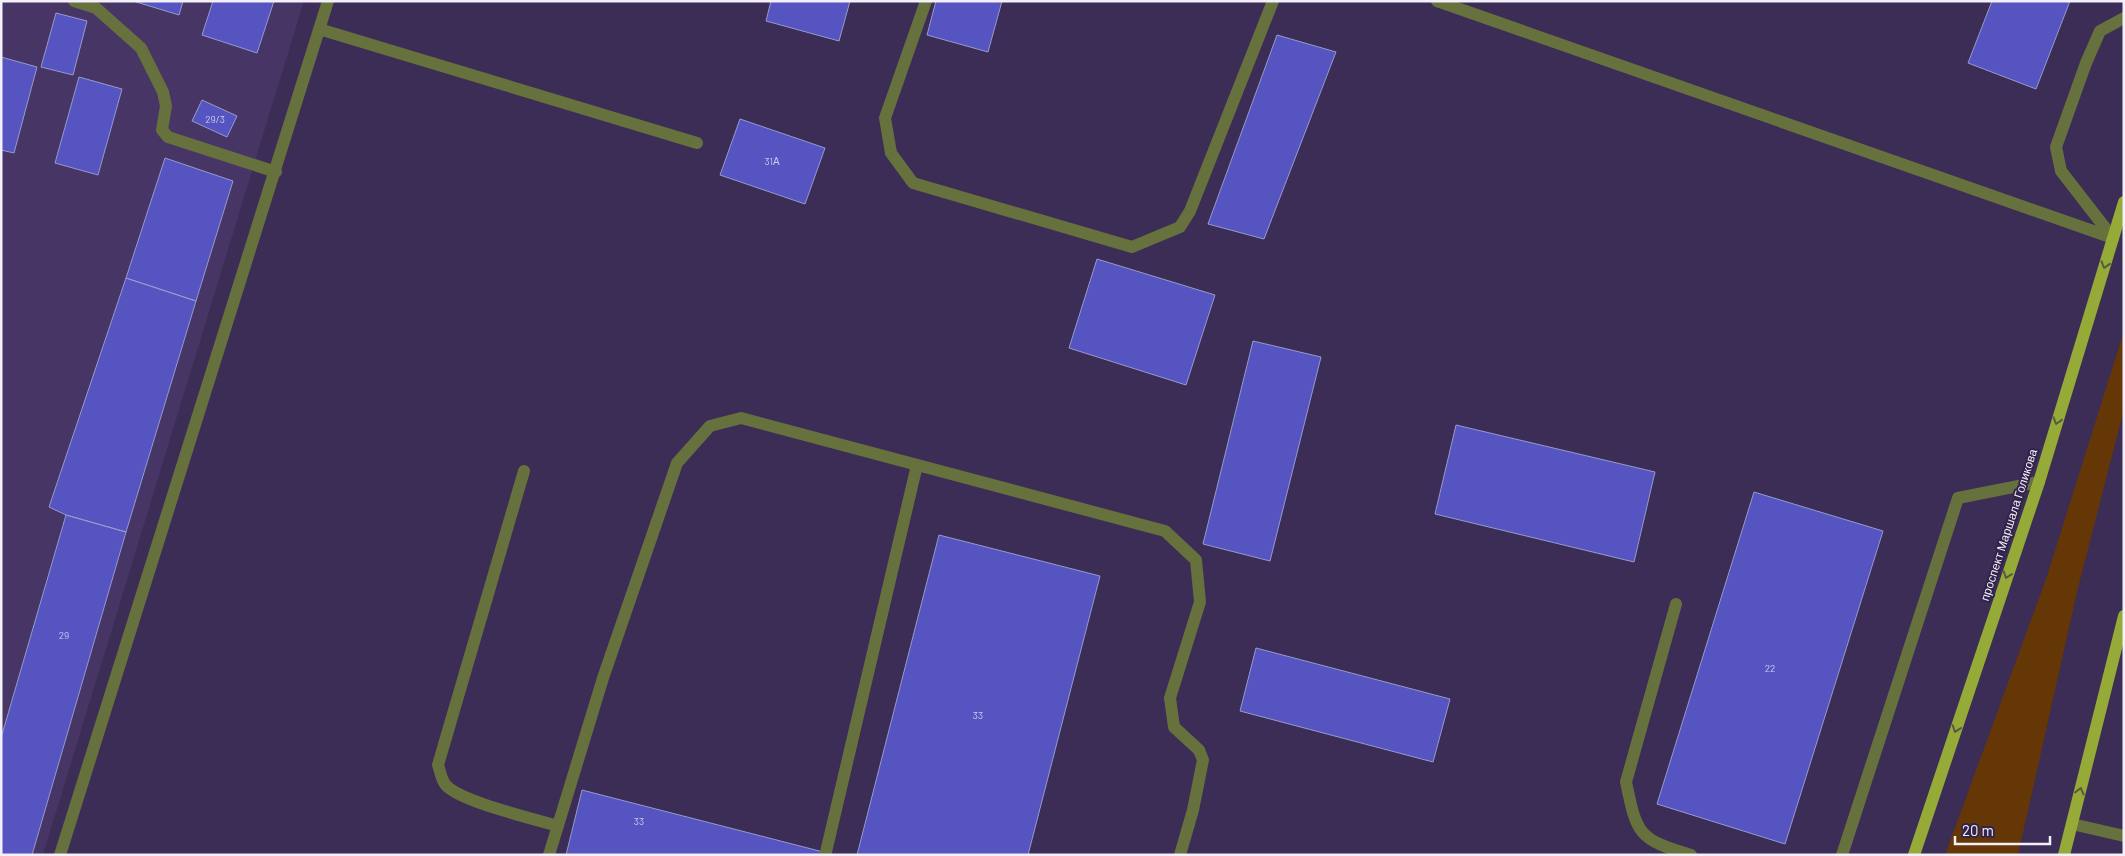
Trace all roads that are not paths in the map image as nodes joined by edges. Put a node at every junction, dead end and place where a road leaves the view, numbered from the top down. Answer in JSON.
{"nodes":[{"id":1,"x":74,"y":1,"type":"edge"},
{"id":2,"x":328,"y":1,"type":"edge"},
{"id":3,"x":926,"y":1,"type":"edge"},
{"id":4,"x":1273,"y":1,"type":"edge"},
{"id":5,"x":1437,"y":1,"type":"edge"},
{"id":6,"x":2124,"y":18,"type":"edge"},
{"id":7,"x":319,"y":29,"type":"junction"},
{"id":8,"x":697,"y":143,"type":"dead end"},
{"id":9,"x":276,"y":172,"type":"junction"},
{"id":10,"x":2124,"y":202,"type":"edge"},
{"id":11,"x":2114,"y":238,"type":"junction"},
{"id":12,"x":917,"y":465,"type":"junction"},
{"id":13,"x":524,"y":471,"type":"dead end"},
{"id":14,"x":2039,"y":482,"type":"junction"},
{"id":15,"x":1676,"y":604,"type":"dead end"},
{"id":16,"x":2124,"y":616,"type":"edge"},
{"id":17,"x":2072,"y":824,"type":"junction"},
{"id":18,"x":558,"y":826,"type":"junction"},
{"id":19,"x":2124,"y":836,"type":"edge"},
{"id":20,"x":826,"y":852,"type":"dead end"},
{"id":21,"x":63,"y":854,"type":"edge"},
{"id":22,"x":550,"y":855,"type":"edge"},
{"id":23,"x":1180,"y":855,"type":"edge"},
{"id":24,"x":1691,"y":855,"type":"edge"},
{"id":25,"x":1842,"y":855,"type":"edge"},
{"id":26,"x":1914,"y":855,"type":"edge"},
{"id":27,"x":2064,"y":855,"type":"edge"}],
"edges":[{"from":1,"to":9,"type":"lane"},
{"from":2,"to":7,"type":"lane"},
{"from":3,"to":4,"type":"lane"},
{"from":5,"to":11,"type":"lane"},
{"from":6,"to":11,"type":"lane"},
{"from":7,"to":8,"type":"lane"},
{"from":7,"to":9,"type":"lane"},
{"from":9,"to":21,"type":"lane"},
{"from":10,"to":11,"type":"main road","name":"проспект Маршала Голикова"},
{"from":11,"to":14,"type":"main road","name":"проспект Маршала Голикова","one_way":true},
{"from":12,"to":18,"type":"lane"},
{"from":12,"to":20,"type":"lane"},
{"from":12,"to":23,"type":"lane"},
{"from":13,"to":18,"type":"lane"},
{"from":14,"to":25,"type":"lane"},
{"from":14,"to":26,"type":"main road","name":"проспект Маршала Голикова","one_way":true},
{"from":15,"to":24,"type":"lane"},
{"from":17,"to":16,"type":"main road","one_way":true},
{"from":17,"to":19,"type":"lane"},
{"from":17,"to":27,"type":"main road"},
{"from":18,"to":22,"type":"lane"}]}
